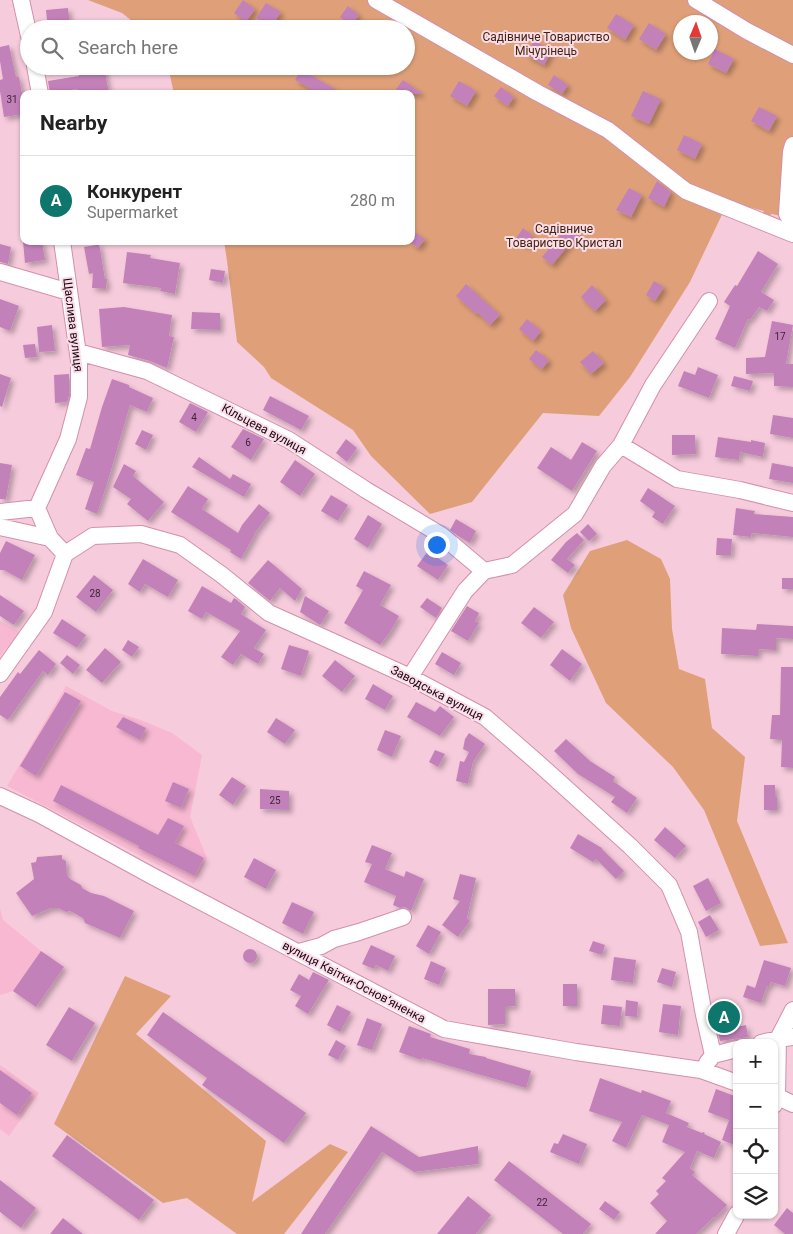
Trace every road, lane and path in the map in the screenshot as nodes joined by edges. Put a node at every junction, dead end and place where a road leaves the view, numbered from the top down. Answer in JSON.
{"nodes":[{"id":1,"x":22,"y":0,"type":"edge"},
{"id":2,"x":376,"y":0,"type":"edge"},
{"id":3,"x":696,"y":0,"type":"edge"},
{"id":4,"x":26,"y":20,"type":"edge"},
{"id":5,"x":411,"y":20,"type":"edge"},
{"id":6,"x":415,"y":22,"type":"edge"},
{"id":7,"x":793,"y":55,"type":"edge"},
{"id":8,"x":37,"y":75,"type":"edge"},
{"id":9,"x":39,"y":90,"type":"edge"},
{"id":10,"x":793,"y":145,"type":"edge"},
{"id":11,"x":793,"y":223,"type":"edge"},
{"id":12,"x":793,"y":234,"type":"edge"},
{"id":13,"x":63,"y":245,"type":"edge"},
{"id":14,"x":0,"y":272,"type":"edge"},
{"id":15,"x":69,"y":292,"type":"junction"},
{"id":16,"x":709,"y":301,"type":"dead end"},
{"id":17,"x":78,"y":352,"type":"junction"},
{"id":18,"x":621,"y":445,"type":"junction"},
{"id":19,"x":793,"y":503,"type":"edge"},
{"id":20,"x":37,"y":508,"type":"junction"},
{"id":21,"x":0,"y":512,"type":"edge"},
{"id":22,"x":0,"y":527,"type":"edge"},
{"id":23,"x":50,"y":538,"type":"junction"},
{"id":24,"x":65,"y":554,"type":"junction"},
{"id":25,"x":484,"y":571,"type":"junction"},
{"id":26,"x":0,"y":674,"type":"edge"},
{"id":27,"x":410,"y":677,"type":"junction"},
{"id":28,"x":0,"y":796,"type":"edge"},
{"id":29,"x":403,"y":917,"type":"dead end"},
{"id":30,"x":299,"y":952,"type":"junction"},
{"id":31,"x":793,"y":1010,"type":"edge"},
{"id":32,"x":785,"y":1038,"type":"edge"},
{"id":33,"x":733,"y":1050,"type":"edge"},
{"id":34,"x":712,"y":1055,"type":"junction"},
{"id":35,"x":701,"y":1070,"type":"junction"},
{"id":36,"x":733,"y":1082,"type":"edge"},
{"id":37,"x":777,"y":1084,"type":"edge"},
{"id":38,"x":778,"y":1100,"type":"edge"},
{"id":39,"x":793,"y":1104,"type":"edge"},
{"id":40,"x":734,"y":1219,"type":"edge"},
{"id":41,"x":726,"y":1234,"type":"edge"}],
"edges":[{"from":1,"to":4,"type":"street"},
{"from":2,"to":5,"type":"street"},
{"from":3,"to":7,"type":"street"},
{"from":6,"to":12,"type":"street"},
{"from":8,"to":9,"type":"street"},
{"from":10,"to":11,"type":"street"},
{"from":13,"to":15,"type":"street","name":"Щаслива вулиця"},
{"from":14,"to":15,"type":"street"},
{"from":15,"to":17,"type":"street","name":"Щаслива вулиця"},
{"from":16,"to":18,"type":"street"},
{"from":17,"to":20,"type":"street","name":"Щаслива вулиця"},
{"from":17,"to":25,"type":"street","name":"Кільцева вулиця"},
{"from":18,"to":19,"type":"street"},
{"from":18,"to":25,"type":"street"},
{"from":20,"to":21,"type":"street"},
{"from":20,"to":23,"type":"street"},
{"from":22,"to":23,"type":"street"},
{"from":23,"to":24,"type":"street"},
{"from":24,"to":26,"type":"street"},
{"from":24,"to":27,"type":"street","name":"Заводська вулиця"},
{"from":25,"to":27,"type":"street"},
{"from":27,"to":34,"type":"street","name":"Заводська вулиця"},
{"from":28,"to":30,"type":"street","name":"вулиця Квітки-Основʼяненка"},
{"from":29,"to":30,"type":"street"},
{"from":30,"to":35,"type":"street","name":"вулиця Квітки-Основʼяненка"},
{"from":31,"to":32,"type":"street"},
{"from":32,"to":37,"type":"street"},
{"from":33,"to":34,"type":"street"},
{"from":34,"to":35,"type":"street"},
{"from":35,"to":36,"type":"street","name":"вулиця Квітки-Основʼяненка"},
{"from":38,"to":39,"type":"street"},
{"from":40,"to":41,"type":"street"}]}
